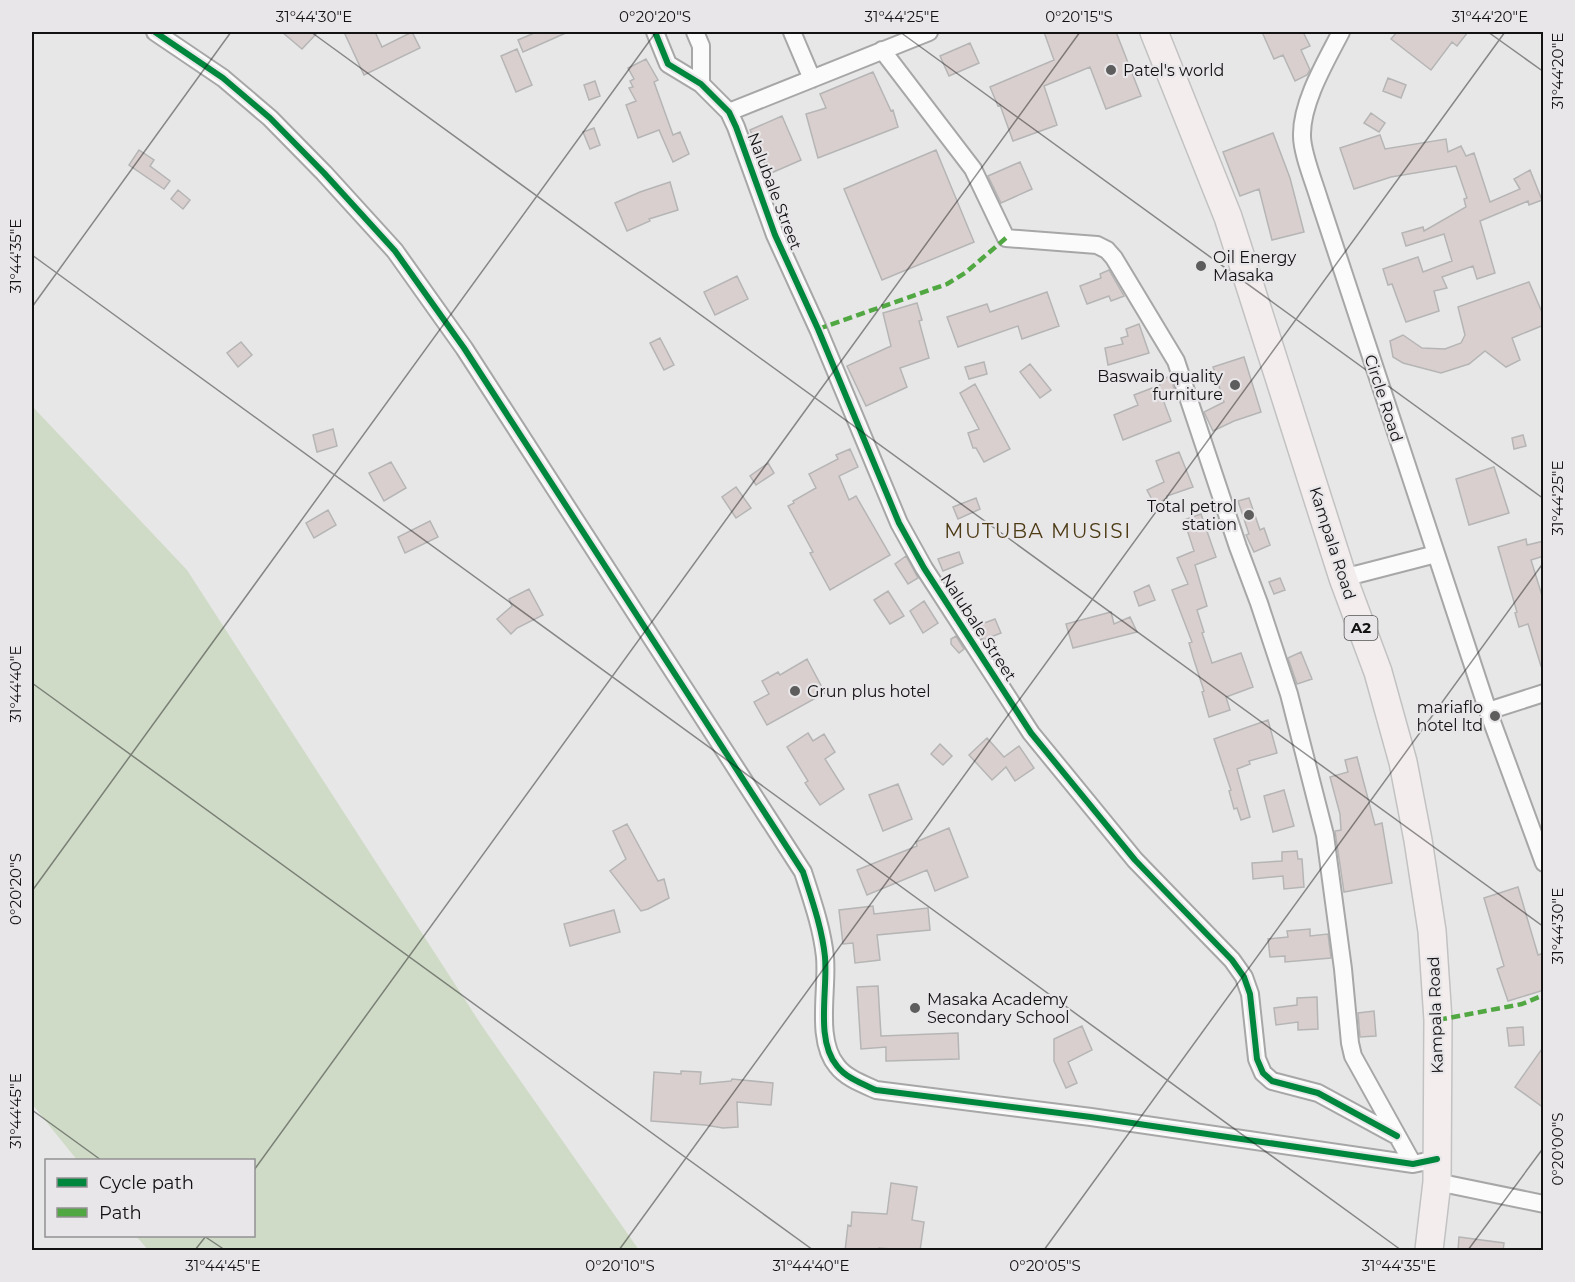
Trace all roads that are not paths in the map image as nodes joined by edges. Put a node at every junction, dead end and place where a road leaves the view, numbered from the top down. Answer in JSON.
{"nodes":[{"id":1,"x":155,"y":32,"type":"edge"},
{"id":2,"x":655,"y":32,"type":"edge"},
{"id":3,"x":694,"y":32,"type":"edge"},
{"id":4,"x":792,"y":32,"type":"edge"},
{"id":5,"x":929,"y":32,"type":"edge"},
{"id":6,"x":1154,"y":32,"type":"edge"},
{"id":7,"x":1341,"y":32,"type":"edge"},
{"id":8,"x":882,"y":51,"type":"junction"},
{"id":9,"x":812,"y":79,"type":"junction"},
{"id":10,"x":700,"y":84,"type":"junction"},
{"id":11,"x":729,"y":112,"type":"junction"},
{"id":12,"x":1436,"y":554,"type":"junction"},
{"id":13,"x":1343,"y":578,"type":"junction"},
{"id":14,"x":1544,"y":693,"type":"edge"},
{"id":15,"x":1488,"y":711,"type":"junction"},
{"id":16,"x":1544,"y":863,"type":"edge"},
{"id":17,"x":1397,"y":1136,"type":"junction"},
{"id":18,"x":1429,"y":1168,"type":"junction"},
{"id":19,"x":1544,"y":1204,"type":"edge"},
{"id":20,"x":1429,"y":1251,"type":"edge"}],
"edges":[{"from":1,"to":18,"type":"street"},
{"from":2,"to":10,"type":"street","name":"Nalubale Street"},
{"from":3,"to":10,"type":"street"},
{"from":4,"to":9,"type":"street"},
{"from":5,"to":8,"type":"street"},
{"from":6,"to":13,"type":"main road","name":"Kampala Road","number":"A2"},
{"from":7,"to":12,"type":"street","name":"Circle Road"},
{"from":8,"to":9,"type":"street"},
{"from":8,"to":17,"type":"street"},
{"from":9,"to":11,"type":"street"},
{"from":10,"to":11,"type":"street","name":"Nalubale Street"},
{"from":11,"to":17,"type":"street","name":"Nalubale Street"},
{"from":12,"to":13,"type":"street"},
{"from":12,"to":15,"type":"street","name":"Circle Road"},
{"from":13,"to":18,"type":"main road","name":"Kampala Road","number":"A2"},
{"from":14,"to":15,"type":"street"},
{"from":15,"to":16,"type":"street","name":"Circle Road"},
{"from":17,"to":18,"type":"street"},
{"from":18,"to":19,"type":"street"},
{"from":18,"to":20,"type":"main road","name":"Kampala Road","number":"A2"}]}
